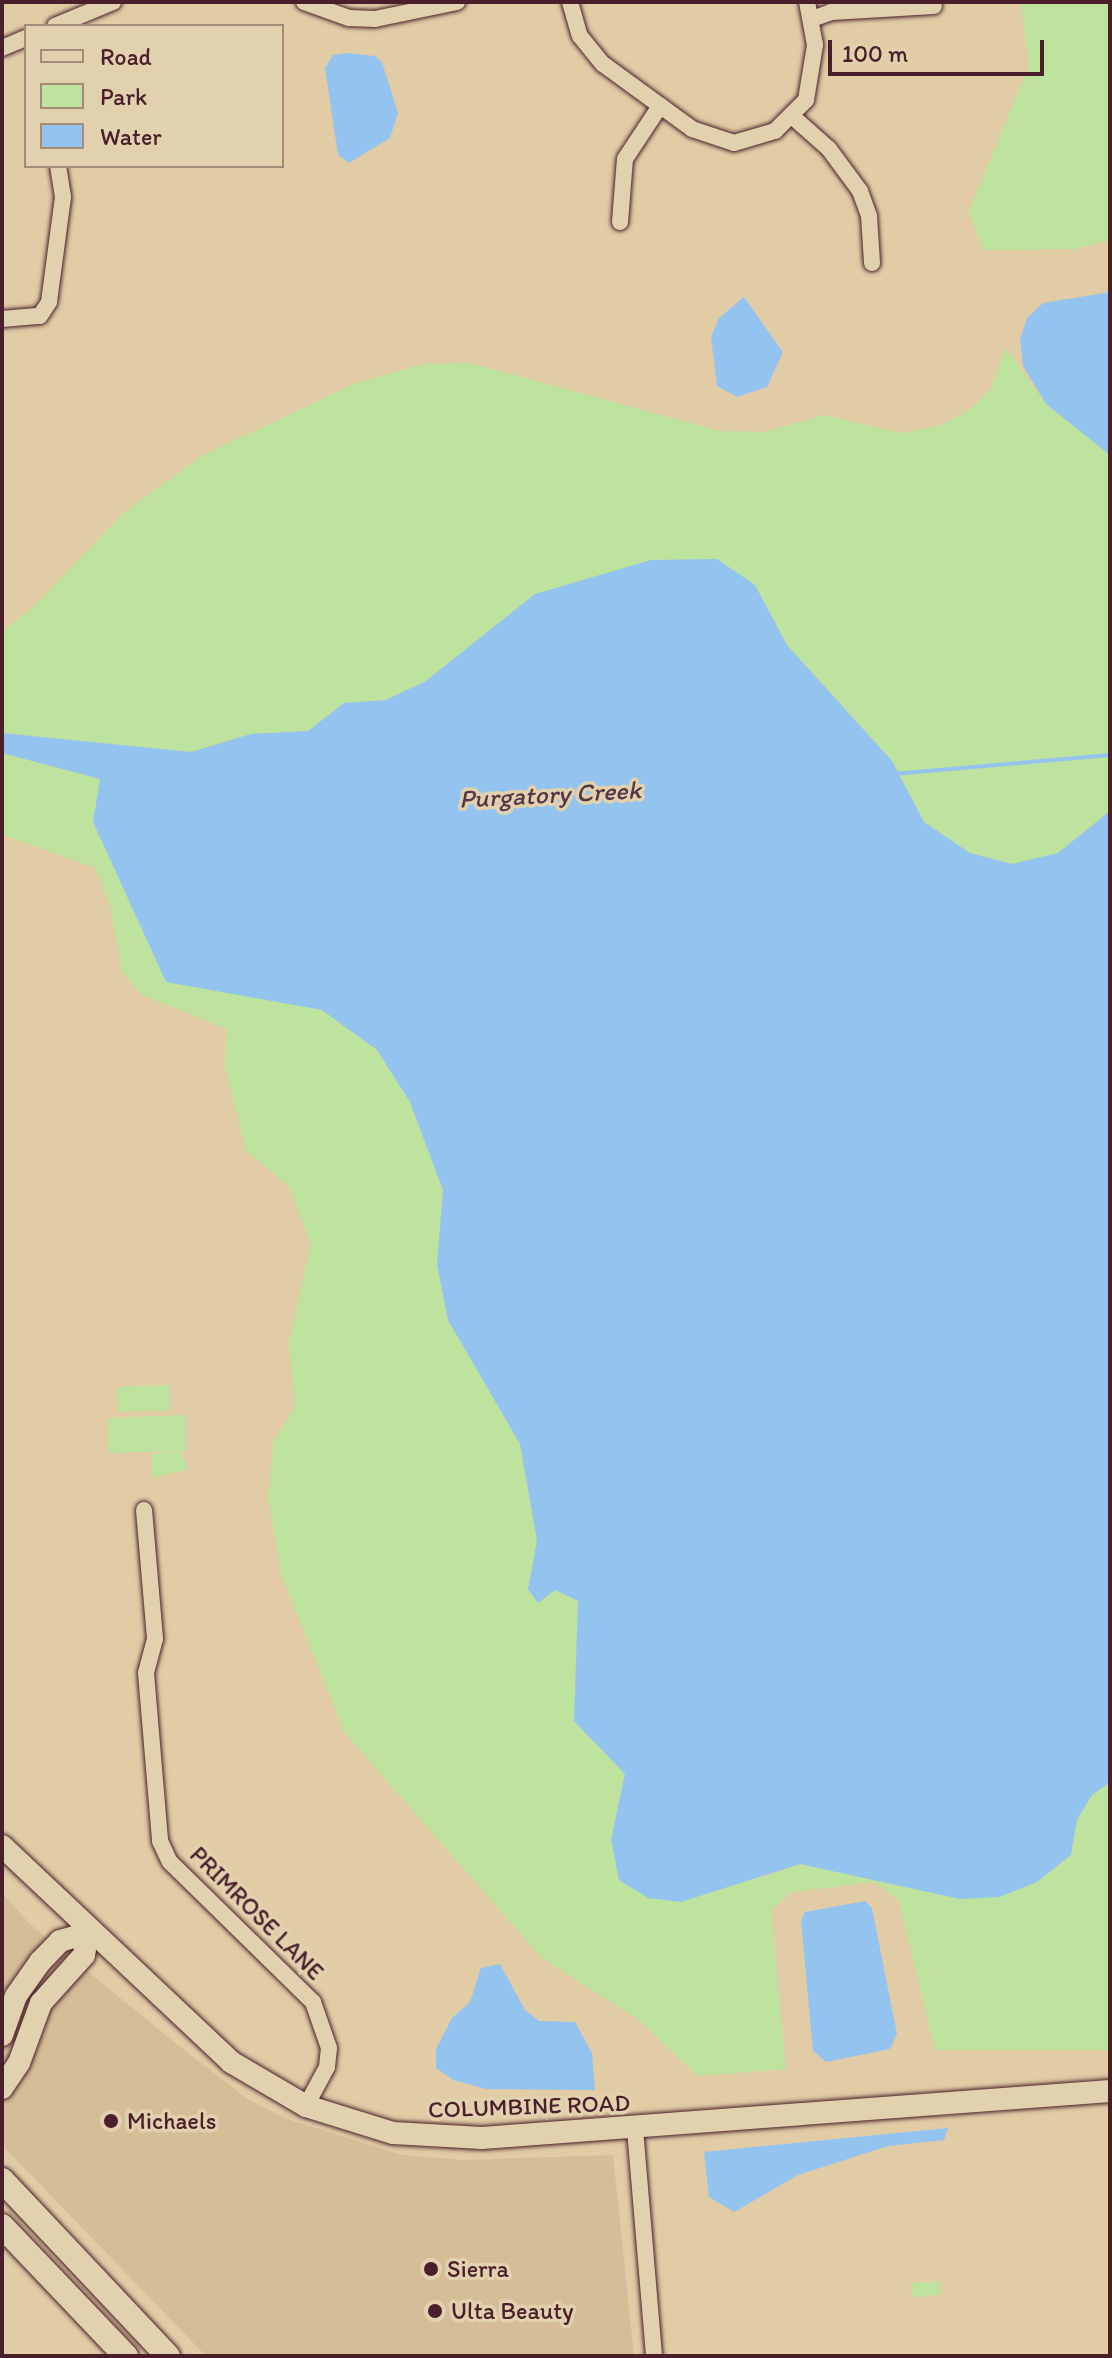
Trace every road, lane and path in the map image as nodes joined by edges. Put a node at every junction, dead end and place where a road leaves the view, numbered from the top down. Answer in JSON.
{"nodes":[{"id":1,"x":113,"y":2,"type":"edge"},
{"id":2,"x":304,"y":2,"type":"edge"},
{"id":3,"x":457,"y":2,"type":"edge"},
{"id":4,"x":570,"y":2,"type":"edge"},
{"id":5,"x":807,"y":2,"type":"edge"},
{"id":6,"x":934,"y":6,"type":"dead end"},
{"id":7,"x":410,"y":7,"type":"edge"},
{"id":8,"x":812,"y":19,"type":"junction"},
{"id":9,"x":60,"y":24,"type":"edge"},
{"id":10,"x":24,"y":42,"type":"edge"},
{"id":11,"x":2,"y":48,"type":"edge"},
{"id":12,"x":660,"y":106,"type":"junction"},
{"id":13,"x":793,"y":117,"type":"junction"},
{"id":14,"x":58,"y":168,"type":"edge"},
{"id":15,"x":620,"y":222,"type":"dead end"},
{"id":16,"x":872,"y":263,"type":"dead end"},
{"id":17,"x":2,"y":319,"type":"edge"},
{"id":18,"x":144,"y":1510,"type":"dead end"},
{"id":19,"x":2,"y":1846,"type":"edge"},
{"id":20,"x":88,"y":1933,"type":"junction"},
{"id":21,"x":2,"y":2035,"type":"edge"},
{"id":22,"x":2,"y":2088,"type":"edge"},
{"id":23,"x":1110,"y":2091,"type":"edge"},
{"id":24,"x":306,"y":2106,"type":"junction"},
{"id":25,"x":635,"y":2129,"type":"junction"},
{"id":26,"x":2,"y":2180,"type":"edge"},
{"id":27,"x":2,"y":2226,"type":"edge"},
{"id":28,"x":126,"y":2356,"type":"edge"},
{"id":29,"x":168,"y":2356,"type":"edge"},
{"id":30,"x":654,"y":2356,"type":"edge"}],
"edges":[{"from":1,"to":9,"type":"street"},
{"from":2,"to":7,"type":"street"},
{"from":3,"to":7,"type":"street"},
{"from":4,"to":12,"type":"street"},
{"from":5,"to":8,"type":"street"},
{"from":6,"to":8,"type":"street"},
{"from":8,"to":13,"type":"street"},
{"from":10,"to":11,"type":"street"},
{"from":12,"to":13,"type":"street"},
{"from":12,"to":15,"type":"street"},
{"from":13,"to":16,"type":"street"},
{"from":14,"to":17,"type":"street"},
{"from":18,"to":24,"type":"street","name":"PRIMROSE LANE"},
{"from":19,"to":20,"type":"street","name":"COLUMBINE ROAD"},
{"from":20,"to":21,"type":"street"},
{"from":20,"to":22,"type":"street"},
{"from":20,"to":24,"type":"street","name":"COLUMBINE ROAD"},
{"from":23,"to":25,"type":"street","name":"COLUMBINE ROAD"},
{"from":24,"to":25,"type":"street","name":"COLUMBINE ROAD"},
{"from":25,"to":30,"type":"street"},
{"from":26,"to":29,"type":"main road"},
{"from":27,"to":28,"type":"main road"}]}
